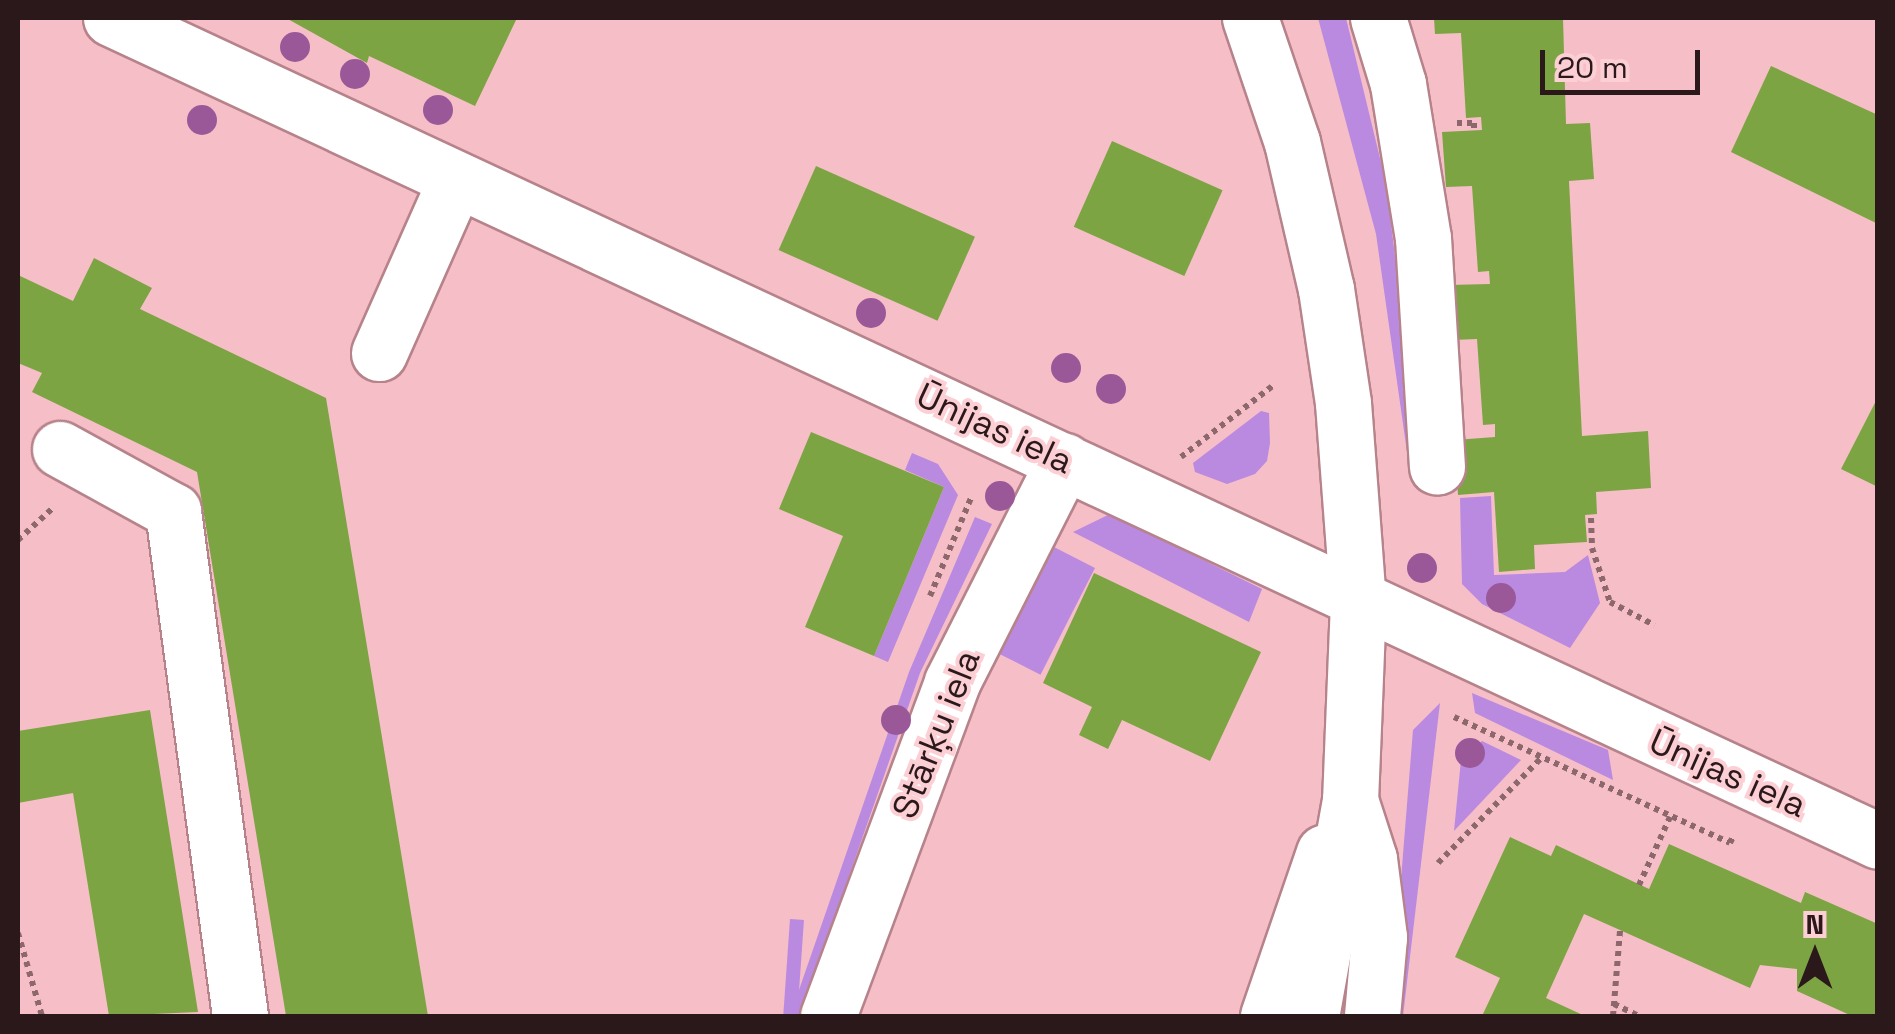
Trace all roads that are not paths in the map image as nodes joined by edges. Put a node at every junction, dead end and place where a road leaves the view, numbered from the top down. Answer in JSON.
{"nodes":[{"id":1,"x":1250,"y":18,"type":"edge"},
{"id":2,"x":1378,"y":18,"type":"edge"},
{"id":3,"x":133,"y":22,"type":"edge"},
{"id":4,"x":456,"y":179,"type":"junction"},
{"id":5,"x":379,"y":353,"type":"dead end"},
{"id":6,"x":60,"y":449,"type":"dead end"},
{"id":7,"x":1064,"y":461,"type":"junction"},
{"id":8,"x":1437,"y":467,"type":"dead end"},
{"id":9,"x":1358,"y":602,"type":"junction"},
{"id":10,"x":1350,"y":800,"type":"junction"},
{"id":11,"x":1878,"y":840,"type":"edge"},
{"id":12,"x":240,"y":1016,"type":"edge"},
{"id":13,"x":828,"y":1016,"type":"edge"},
{"id":14,"x":1268,"y":1016,"type":"edge"},
{"id":15,"x":1311,"y":1016,"type":"edge"},
{"id":16,"x":1372,"y":1016,"type":"edge"}],
"edges":[{"from":1,"to":9,"type":"street"},
{"from":2,"to":8,"type":"street"},
{"from":3,"to":4,"type":"street","name":"Ūnijas iela"},
{"from":4,"to":5,"type":"street"},
{"from":4,"to":7,"type":"street","name":"Ūnijas iela"},
{"from":6,"to":12,"type":"street"},
{"from":7,"to":9,"type":"street","name":"Ūnijas iela"},
{"from":7,"to":13,"type":"street","name":"Stārķu iela"},
{"from":9,"to":10,"type":"street"},
{"from":9,"to":11,"type":"street","name":"Ūnijas iela"},
{"from":10,"to":14,"type":"street"},
{"from":10,"to":15,"type":"street"},
{"from":10,"to":16,"type":"street"}]}
